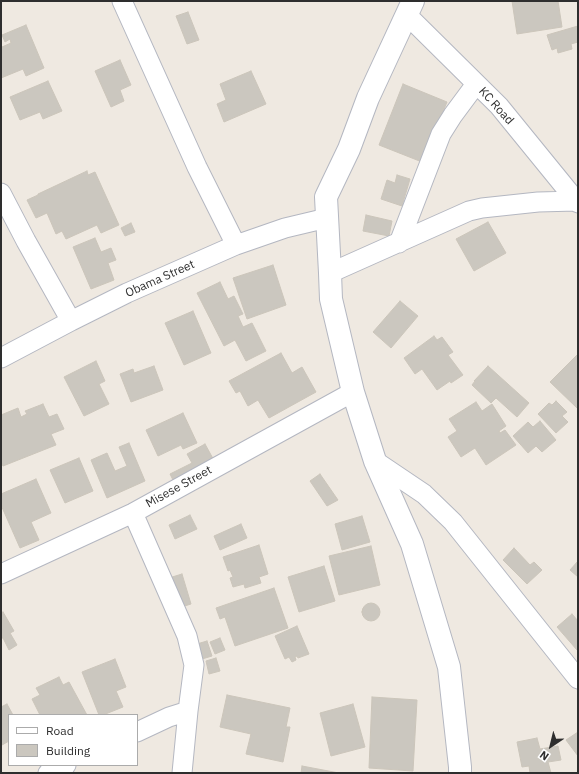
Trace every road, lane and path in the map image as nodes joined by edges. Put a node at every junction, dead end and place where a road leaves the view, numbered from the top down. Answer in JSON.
{"nodes":[{"id":1,"x":122,"y":1,"type":"edge"},
{"id":2,"x":410,"y":8,"type":"edge"},
{"id":3,"x":476,"y":84,"type":"junction"},
{"id":4,"x":1,"y":193,"type":"edge"},
{"id":5,"x":577,"y":202,"type":"edge"},
{"id":6,"x":327,"y":218,"type":"junction"},
{"id":7,"x":398,"y":243,"type":"junction"},
{"id":8,"x":236,"y":245,"type":"junction"},
{"id":9,"x":330,"y":273,"type":"junction"},
{"id":10,"x":71,"y":321,"type":"junction"},
{"id":11,"x":1,"y":358,"type":"edge"},
{"id":12,"x":353,"y":392,"type":"junction"},
{"id":13,"x":375,"y":461,"type":"junction"},
{"id":14,"x":133,"y":513,"type":"junction"},
{"id":15,"x":1,"y":574,"type":"edge"},
{"id":16,"x":578,"y":679,"type":"edge"},
{"id":17,"x":188,"y":711,"type":"junction"},
{"id":18,"x":138,"y":732,"type":"edge"},
{"id":19,"x":64,"y":766,"type":"edge"},
{"id":20,"x":48,"y":773,"type":"edge"},
{"id":21,"x":182,"y":773,"type":"edge"},
{"id":22,"x":460,"y":773,"type":"edge"}],
"edges":[{"from":1,"to":8,"type":"street"},
{"from":2,"to":3,"type":"street","name":"KC Road"},
{"from":2,"to":6,"type":"street"},
{"from":3,"to":5,"type":"street","name":"KC Road"},
{"from":3,"to":7,"type":"street"},
{"from":4,"to":10,"type":"street"},
{"from":5,"to":7,"type":"street"},
{"from":6,"to":8,"type":"street","name":"Obama Street"},
{"from":6,"to":9,"type":"street"},
{"from":7,"to":9,"type":"street"},
{"from":8,"to":10,"type":"street","name":"Obama Street"},
{"from":9,"to":12,"type":"street"},
{"from":10,"to":11,"type":"street","name":"Obama Street"},
{"from":12,"to":13,"type":"street"},
{"from":12,"to":14,"type":"street","name":"Misese Street"},
{"from":13,"to":16,"type":"street"},
{"from":13,"to":22,"type":"street"},
{"from":14,"to":15,"type":"street","name":"Misese Street"},
{"from":14,"to":17,"type":"street"},
{"from":17,"to":18,"type":"street"},
{"from":17,"to":21,"type":"street"},
{"from":19,"to":20,"type":"street"}]}
